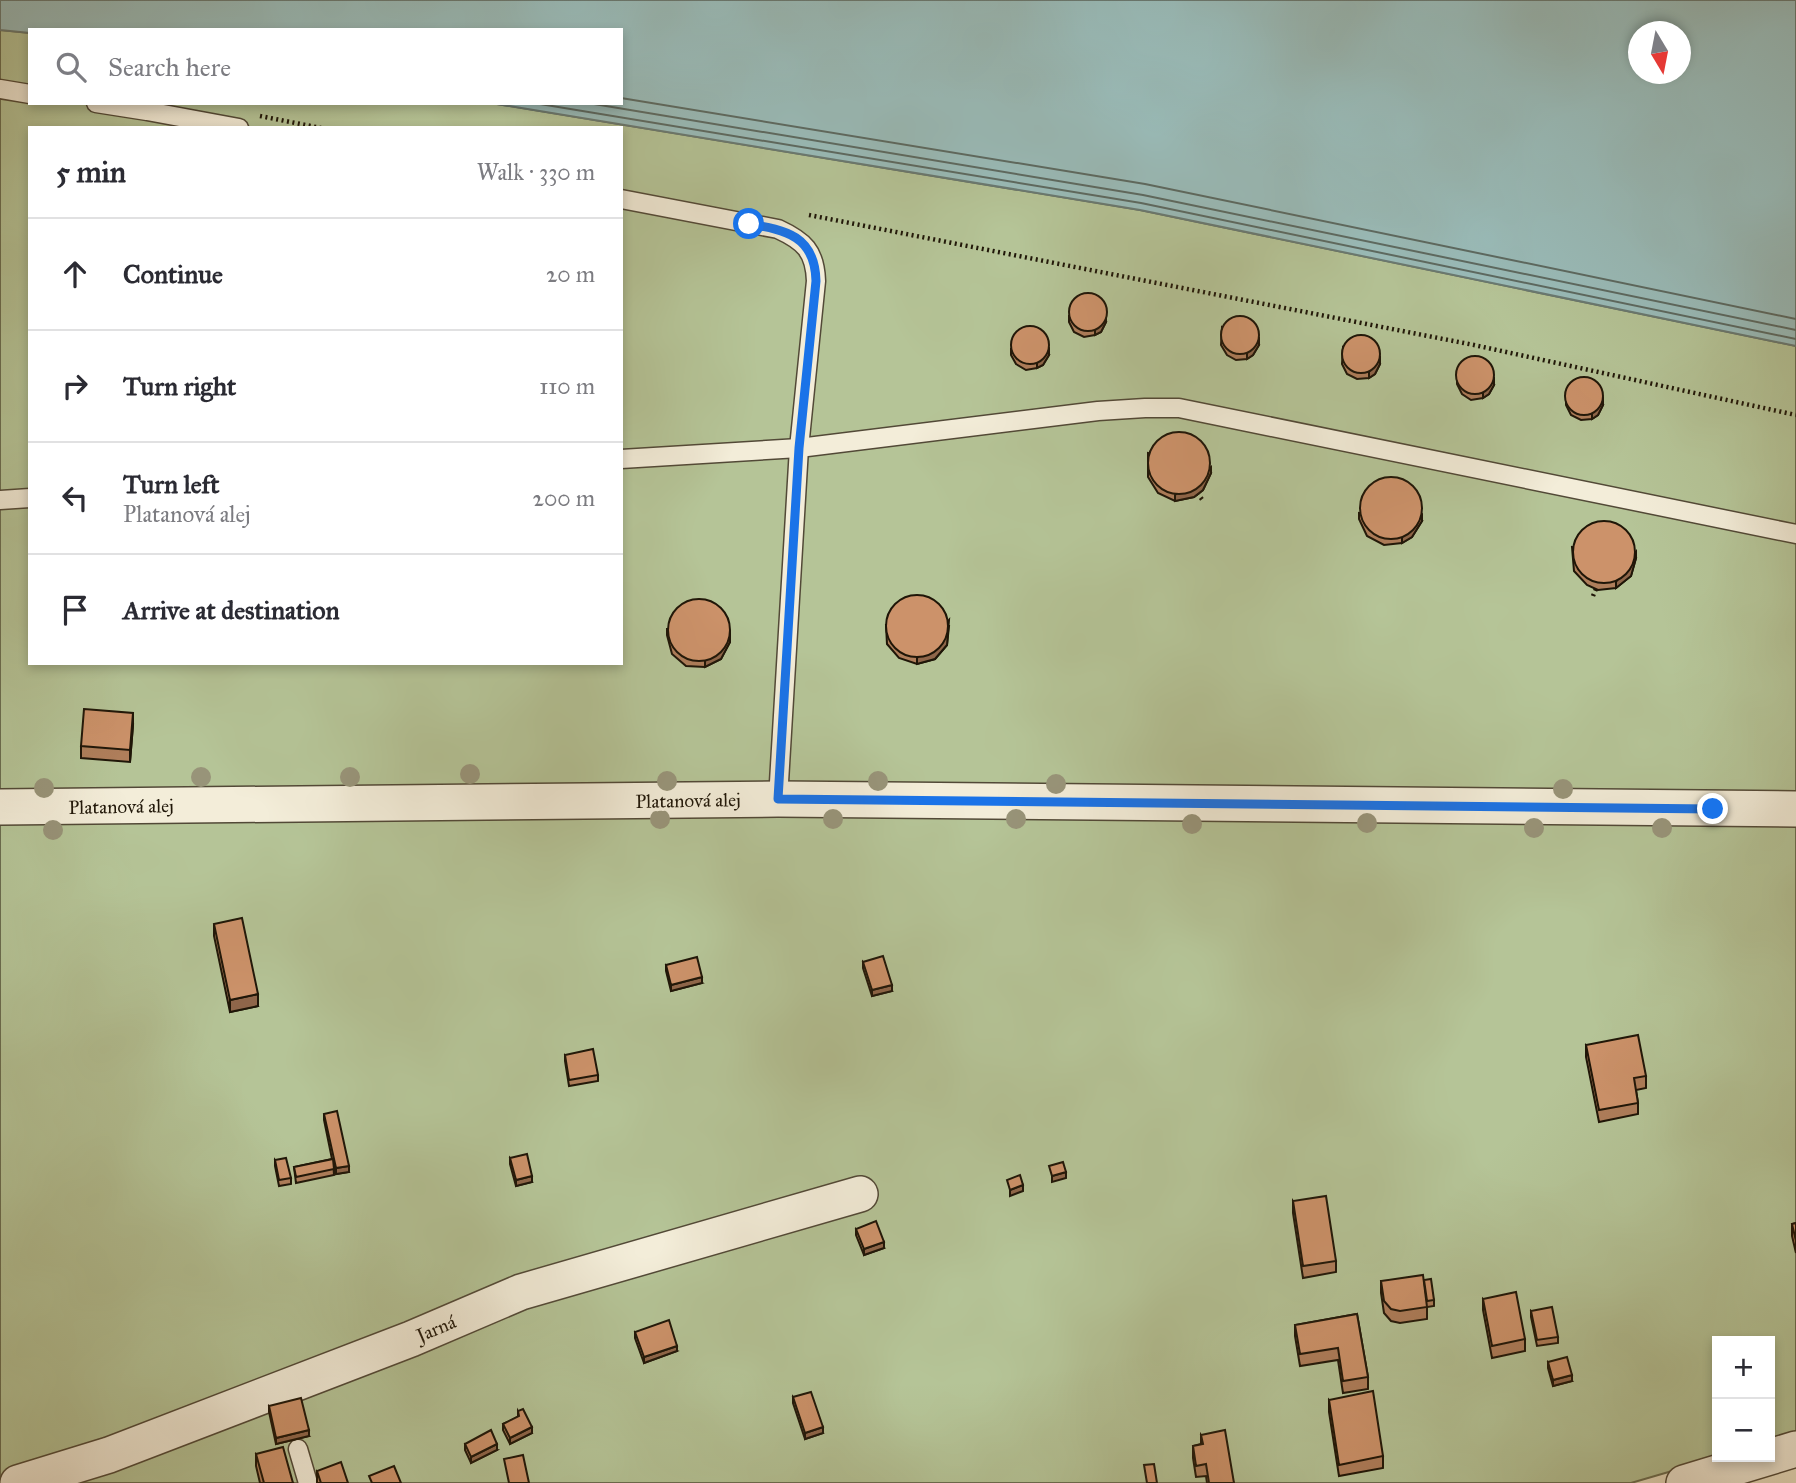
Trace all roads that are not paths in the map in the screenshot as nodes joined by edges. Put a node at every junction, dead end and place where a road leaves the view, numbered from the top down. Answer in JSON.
{"nodes":[{"id":1,"x":0,"y":89,"type":"edge"},
{"id":2,"x":28,"y":94,"type":"edge"},
{"id":3,"x":109,"y":105,"type":"edge"},
{"id":4,"x":228,"y":126,"type":"edge"},
{"id":5,"x":623,"y":199,"type":"edge"},
{"id":6,"x":799,"y":448,"type":"junction"},
{"id":7,"x":623,"y":460,"type":"edge"},
{"id":8,"x":28,"y":499,"type":"edge"},
{"id":9,"x":0,"y":500,"type":"edge"},
{"id":10,"x":1796,"y":534,"type":"edge"},
{"id":11,"x":778,"y":799,"type":"junction"},
{"id":12,"x":0,"y":807,"type":"edge"},
{"id":13,"x":1796,"y":809,"type":"edge"},
{"id":14,"x":860,"y":1194,"type":"dead end"},
{"id":15,"x":298,"y":1449,"type":"dead end"},
{"id":16,"x":1796,"y":1450,"type":"edge"},
{"id":17,"x":18,"y":1483,"type":"edge"},
{"id":18,"x":308,"y":1483,"type":"edge"},
{"id":19,"x":1684,"y":1483,"type":"edge"}],
"edges":[{"from":1,"to":2,"type":"lane"},
{"from":3,"to":4,"type":"lane"},
{"from":5,"to":6,"type":"lane"},
{"from":6,"to":7,"type":"lane"},
{"from":6,"to":10,"type":"lane"},
{"from":6,"to":11,"type":"lane"},
{"from":8,"to":9,"type":"lane"},
{"from":11,"to":12,"type":"street","name":"Platanová alej"},
{"from":11,"to":13,"type":"street","name":"Platanová alej"},
{"from":14,"to":17,"type":"street","name":"Jarná"},
{"from":15,"to":18,"type":"lane"},
{"from":16,"to":19,"type":"street"}]}
